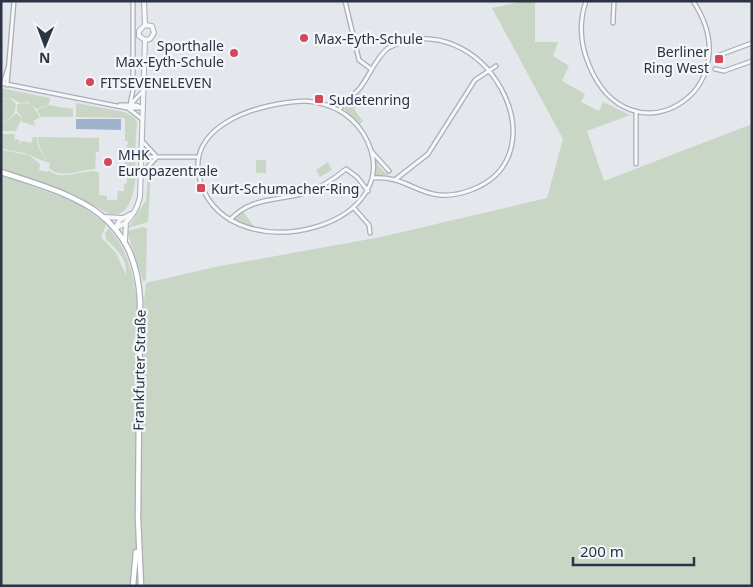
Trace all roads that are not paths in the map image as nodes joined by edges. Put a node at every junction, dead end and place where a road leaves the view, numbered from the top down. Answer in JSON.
{"nodes":[{"id":1,"x":14,"y":1,"type":"edge"},
{"id":2,"x":133,"y":1,"type":"edge"},
{"id":3,"x":144,"y":1,"type":"edge"},
{"id":4,"x":345,"y":1,"type":"edge"},
{"id":5,"x":586,"y":1,"type":"edge"},
{"id":6,"x":614,"y":1,"type":"edge"},
{"id":7,"x":693,"y":1,"type":"edge"},
{"id":8,"x":612,"y":23,"type":"dead end"},
{"id":9,"x":146,"y":25,"type":"junction"},
{"id":10,"x":713,"y":33,"type":"dead end"},
{"id":11,"x":402,"y":39,"type":"dead end"},
{"id":12,"x":145,"y":40,"type":"junction"},
{"id":13,"x":752,"y":42,"type":"edge"},
{"id":14,"x":717,"y":47,"type":"dead end"},
{"id":15,"x":492,"y":61,"type":"dead end"},
{"id":16,"x":752,"y":61,"type":"edge"},
{"id":17,"x":496,"y":66,"type":"junction"},
{"id":18,"x":371,"y":69,"type":"junction"},
{"id":19,"x":499,"y":73,"type":"dead end"},
{"id":20,"x":712,"y":76,"type":"dead end"},
{"id":21,"x":4,"y":84,"type":"edge"},
{"id":22,"x":505,"y":84,"type":"dead end"},
{"id":23,"x":143,"y":91,"type":"junction"},
{"id":24,"x":690,"y":101,"type":"dead end"},
{"id":25,"x":130,"y":107,"type":"junction"},
{"id":26,"x":143,"y":108,"type":"junction"},
{"id":27,"x":339,"y":110,"type":"junction"},
{"id":28,"x":636,"y":112,"type":"junction"},
{"id":29,"x":143,"y":120,"type":"junction"},
{"id":30,"x":142,"y":142,"type":"junction"},
{"id":31,"x":372,"y":151,"type":"junction"},
{"id":32,"x":142,"y":157,"type":"junction"},
{"id":33,"x":157,"y":157,"type":"junction"},
{"id":34,"x":199,"y":157,"type":"junction"},
{"id":35,"x":636,"y":164,"type":"dead end"},
{"id":36,"x":389,"y":171,"type":"dead end"},
{"id":37,"x":1,"y":172,"type":"edge"},
{"id":38,"x":142,"y":173,"type":"junction"},
{"id":39,"x":372,"y":178,"type":"junction"},
{"id":40,"x":396,"y":179,"type":"junction"},
{"id":41,"x":368,"y":191,"type":"junction"},
{"id":42,"x":354,"y":208,"type":"junction"},
{"id":43,"x":104,"y":217,"type":"junction"},
{"id":44,"x":125,"y":220,"type":"junction"},
{"id":45,"x":230,"y":220,"type":"junction"},
{"id":46,"x":115,"y":228,"type":"junction"},
{"id":47,"x":370,"y":233,"type":"dead end"},
{"id":48,"x":125,"y":241,"type":"junction"},
{"id":49,"x":138,"y":518,"type":"junction"},
{"id":50,"x":133,"y":586,"type":"edge"},
{"id":51,"x":140,"y":586,"type":"edge"}],
"edges":[{"from":1,"to":21,"type":"street"},
{"from":2,"to":25,"type":"street"},
{"from":3,"to":9,"type":"street"},
{"from":4,"to":18,"type":"street"},
{"from":5,"to":28,"type":"street"},
{"from":6,"to":8,"type":"street"},
{"from":7,"to":10,"type":"street"},
{"from":9,"to":12,"type":"street"},
{"from":9,"to":12,"type":"street"},
{"from":11,"to":18,"type":"street"},
{"from":12,"to":23,"type":"street"},
{"from":13,"to":14,"type":"street"},
{"from":15,"to":17,"type":"street"},
{"from":16,"to":20,"type":"street"},
{"from":17,"to":19,"type":"street"},
{"from":17,"to":40,"type":"street"},
{"from":18,"to":27,"type":"street"},
{"from":21,"to":25,"type":"street"},
{"from":22,"to":40,"type":"street"},
{"from":23,"to":25,"type":"street"},
{"from":23,"to":26,"type":"street"},
{"from":24,"to":28,"type":"street"},
{"from":25,"to":26,"type":"street"},
{"from":25,"to":29,"type":"street"},
{"from":26,"to":29,"type":"street"},
{"from":27,"to":31,"type":"street"},
{"from":27,"to":34,"type":"street"},
{"from":28,"to":35,"type":"street"},
{"from":29,"to":30,"type":"street"},
{"from":30,"to":32,"type":"street"},
{"from":30,"to":33,"type":"street"},
{"from":31,"to":36,"type":"street"},
{"from":31,"to":39,"type":"street"},
{"from":32,"to":33,"type":"street"},
{"from":32,"to":38,"type":"street"},
{"from":33,"to":34,"type":"street"},
{"from":33,"to":38,"type":"street"},
{"from":34,"to":45,"type":"street"},
{"from":37,"to":43,"type":"main road","name":"Frankfurter Straße"},
{"from":38,"to":44,"type":"street"},
{"from":39,"to":40,"type":"street"},
{"from":39,"to":41,"type":"street"},
{"from":41,"to":42,"type":"street"},
{"from":41,"to":45,"type":"street"},
{"from":42,"to":45,"type":"street"},
{"from":42,"to":47,"type":"street"},
{"from":43,"to":44,"type":"street"},
{"from":43,"to":46,"type":"main road","name":"Frankfurter Straße"},
{"from":44,"to":46,"type":"street"},
{"from":44,"to":48,"type":"street"},
{"from":46,"to":48,"type":"main road","name":"Frankfurter Straße"},
{"from":48,"to":49,"type":"main road","name":"Frankfurter Straße"},
{"from":49,"to":50,"type":"main road","name":"Frankfurter Straße"},
{"from":49,"to":51,"type":"main road","name":"Frankfurter Straße"}]}
